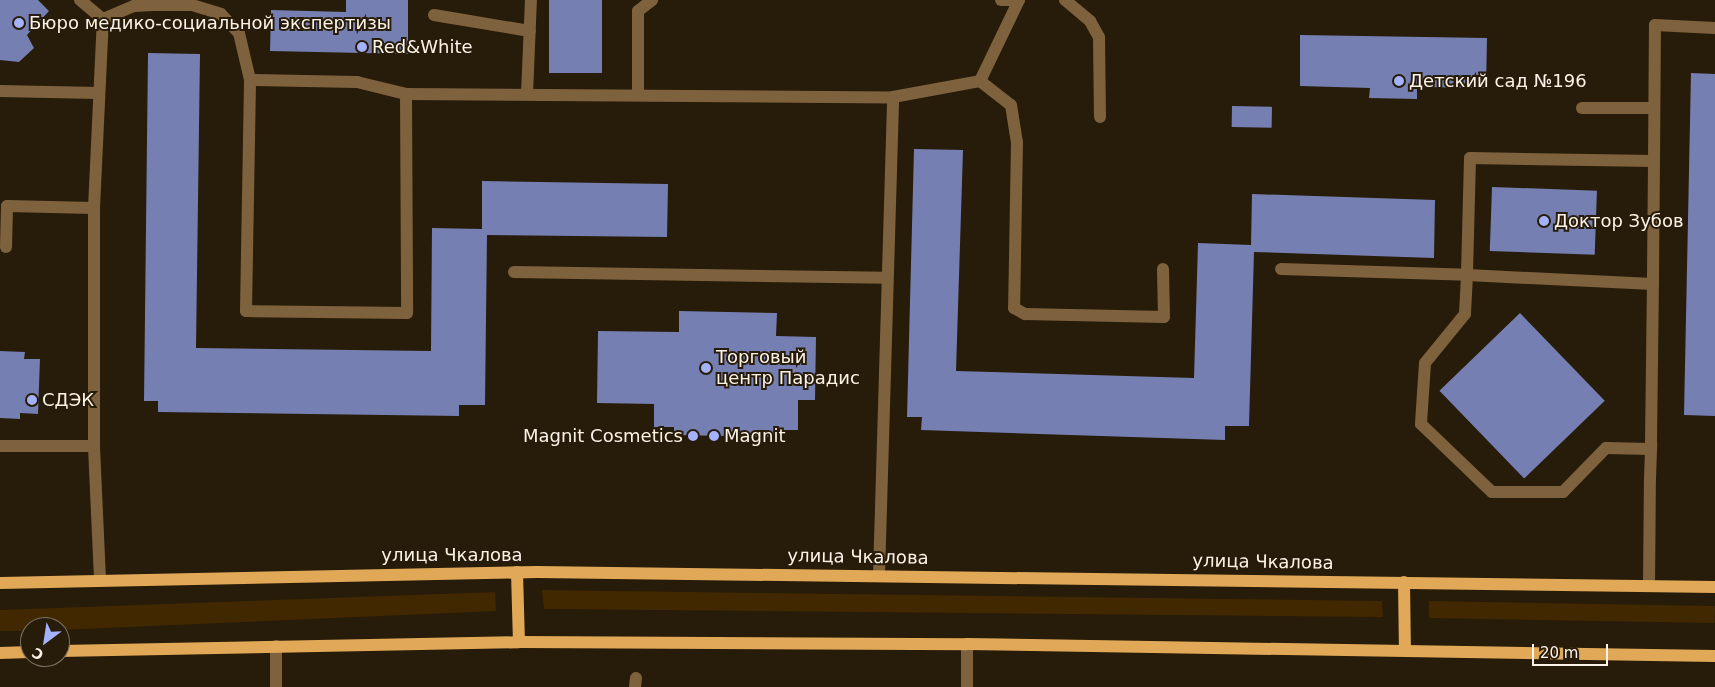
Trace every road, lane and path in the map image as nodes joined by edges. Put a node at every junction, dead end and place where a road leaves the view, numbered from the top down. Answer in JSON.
{"nodes":[{"id":1,"x":80,"y":0,"type":"edge"},
{"id":2,"x":531,"y":0,"type":"edge"},
{"id":3,"x":652,"y":0,"type":"edge"},
{"id":4,"x":1001,"y":0,"type":"edge"},
{"id":5,"x":1019,"y":0,"type":"edge"},
{"id":6,"x":1065,"y":0,"type":"edge"},
{"id":7,"x":135,"y":3,"type":"edge"},
{"id":8,"x":434,"y":15,"type":"dead end"},
{"id":9,"x":103,"y":19,"type":"junction"},
{"id":10,"x":1715,"y":28,"type":"edge"},
{"id":11,"x":530,"y":31,"type":"junction"},
{"id":12,"x":250,"y":80,"type":"junction"},
{"id":13,"x":980,"y":81,"type":"junction"},
{"id":14,"x":0,"y":91,"type":"edge"},
{"id":15,"x":99,"y":93,"type":"junction"},
{"id":16,"x":406,"y":94,"type":"junction"},
{"id":17,"x":527,"y":94,"type":"junction"},
{"id":18,"x":638,"y":95,"type":"junction"},
{"id":19,"x":893,"y":96,"type":"junction"},
{"id":20,"x":1582,"y":108,"type":"dead end"},
{"id":21,"x":1654,"y":108,"type":"junction"},
{"id":22,"x":1100,"y":117,"type":"dead end"},
{"id":23,"x":1654,"y":161,"type":"junction"},
{"id":24,"x":94,"y":208,"type":"junction"},
{"id":25,"x":6,"y":247,"type":"dead end"},
{"id":26,"x":1163,"y":269,"type":"dead end"},
{"id":27,"x":1281,"y":269,"type":"dead end"},
{"id":28,"x":514,"y":272,"type":"dead end"},
{"id":29,"x":1468,"y":275,"type":"junction"},
{"id":30,"x":886,"y":278,"type":"junction"},
{"id":31,"x":1653,"y":284,"type":"junction"},
{"id":32,"x":0,"y":446,"type":"edge"},
{"id":33,"x":94,"y":446,"type":"junction"},
{"id":34,"x":1650,"y":449,"type":"junction"},
{"id":35,"x":517,"y":572,"type":"junction"},
{"id":36,"x":879,"y":575,"type":"junction"},
{"id":37,"x":100,"y":580,"type":"junction"},
{"id":38,"x":1404,"y":582,"type":"junction"},
{"id":39,"x":0,"y":583,"type":"edge"},
{"id":40,"x":1649,"y":586,"type":"junction"},
{"id":41,"x":1715,"y":587,"type":"edge"},
{"id":42,"x":519,"y":642,"type":"junction"},
{"id":43,"x":967,"y":644,"type":"junction"},
{"id":44,"x":276,"y":646,"type":"junction"},
{"id":45,"x":1405,"y":650,"type":"junction"},
{"id":46,"x":70,"y":651,"type":"edge"},
{"id":47,"x":20,"y":652,"type":"edge"},
{"id":48,"x":0,"y":653,"type":"edge"},
{"id":49,"x":1715,"y":656,"type":"edge"},
{"id":50,"x":276,"y":687,"type":"edge"},
{"id":51,"x":967,"y":687,"type":"edge"}],
"edges":[{"from":1,"to":9,"type":"street"},
{"from":2,"to":11,"type":"street"},
{"from":3,"to":18,"type":"street"},
{"from":4,"to":5,"type":"street"},
{"from":5,"to":13,"type":"street"},
{"from":6,"to":22,"type":"street"},
{"from":7,"to":9,"type":"street"},
{"from":7,"to":12,"type":"street"},
{"from":8,"to":11,"type":"street"},
{"from":9,"to":15,"type":"street"},
{"from":10,"to":21,"type":"street"},
{"from":11,"to":17,"type":"street"},
{"from":12,"to":16,"type":"street"},
{"from":12,"to":16,"type":"street"},
{"from":13,"to":19,"type":"street"},
{"from":13,"to":26,"type":"street"},
{"from":14,"to":15,"type":"street"},
{"from":15,"to":24,"type":"street"},
{"from":16,"to":17,"type":"street"},
{"from":17,"to":18,"type":"street"},
{"from":18,"to":19,"type":"street"},
{"from":19,"to":30,"type":"street"},
{"from":20,"to":21,"type":"street"},
{"from":21,"to":23,"type":"street"},
{"from":23,"to":29,"type":"street"},
{"from":23,"to":31,"type":"street"},
{"from":24,"to":25,"type":"street"},
{"from":24,"to":33,"type":"street"},
{"from":27,"to":29,"type":"street"},
{"from":28,"to":30,"type":"street"},
{"from":29,"to":31,"type":"street"},
{"from":29,"to":34,"type":"street"},
{"from":30,"to":36,"type":"street"},
{"from":31,"to":34,"type":"street"},
{"from":32,"to":33,"type":"street"},
{"from":33,"to":37,"type":"street"},
{"from":34,"to":40,"type":"street"},
{"from":35,"to":36,"type":"main road","name":"улица Чкалова"},
{"from":35,"to":37,"type":"main road","name":"улица Чкалова"},
{"from":35,"to":42,"type":"main road"},
{"from":36,"to":38,"type":"main road","name":"улица Чкалова"},
{"from":37,"to":39,"type":"main road","name":"улица Чкалова"},
{"from":38,"to":40,"type":"main road","name":"улица Чкалова"},
{"from":38,"to":45,"type":"main road"},
{"from":40,"to":41,"type":"main road","name":"улица Чкалова"},
{"from":42,"to":43,"type":"main road"},
{"from":42,"to":44,"type":"main road"},
{"from":43,"to":45,"type":"main road"},
{"from":43,"to":51,"type":"street"},
{"from":44,"to":46,"type":"main road"},
{"from":44,"to":50,"type":"street"},
{"from":45,"to":49,"type":"main road"},
{"from":47,"to":48,"type":"main road"}]}
